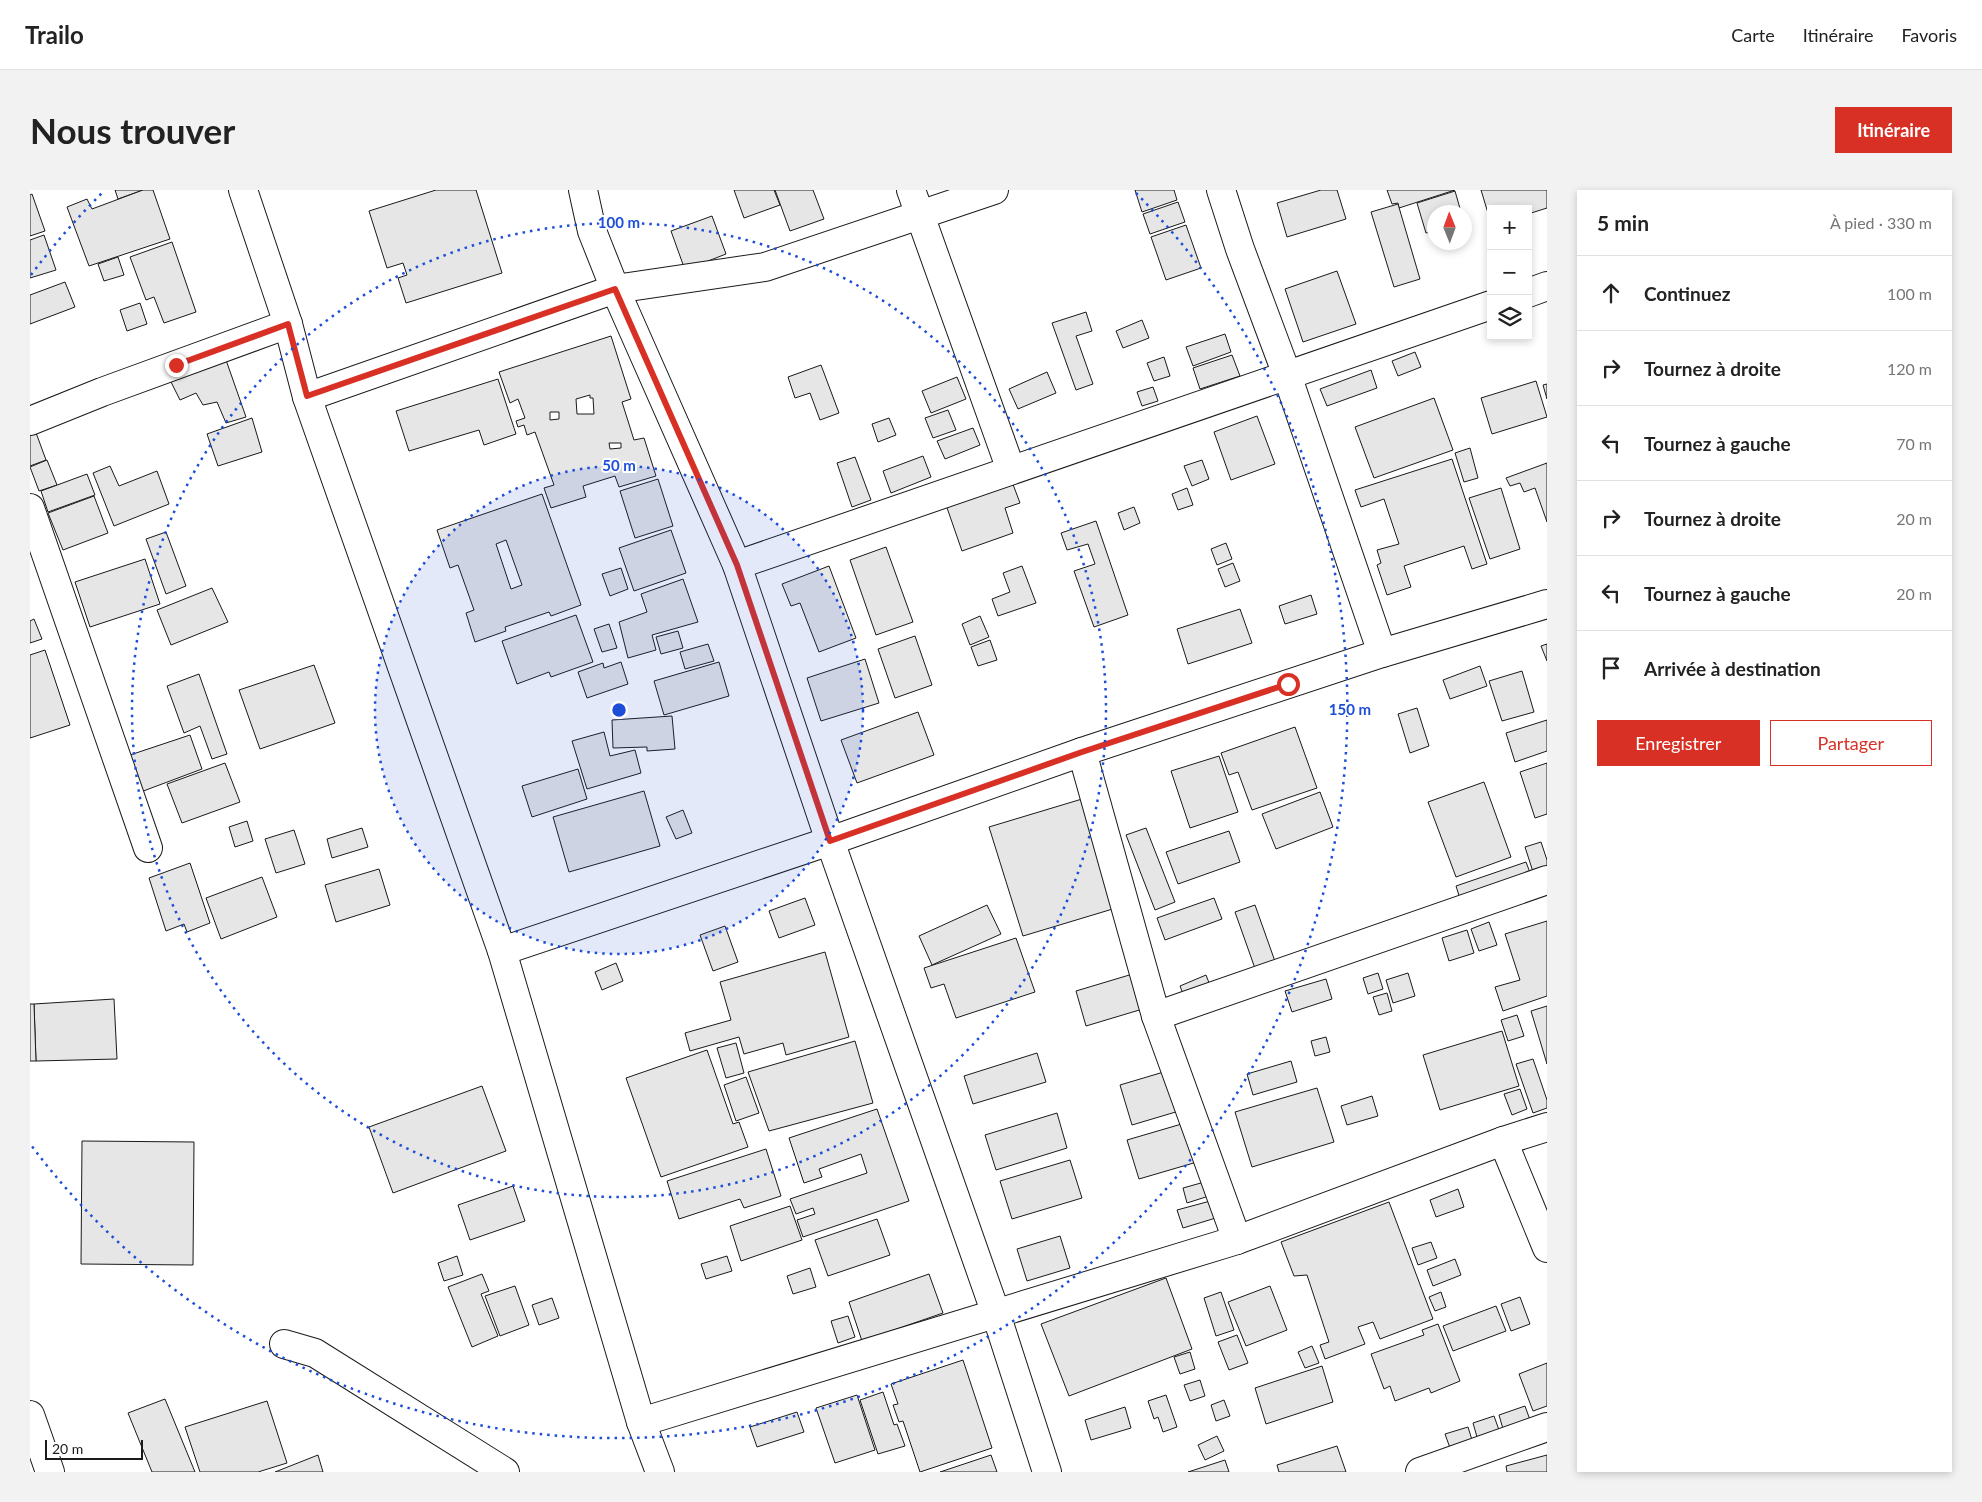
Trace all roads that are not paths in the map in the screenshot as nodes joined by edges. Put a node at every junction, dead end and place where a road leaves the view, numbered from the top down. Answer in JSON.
{"nodes":[{"id":1,"x":243,"y":190,"type":"edge"},
{"id":2,"x":583,"y":190,"type":"edge"},
{"id":3,"x":994,"y":190,"type":"edge"},
{"id":4,"x":1221,"y":190,"type":"edge"},
{"id":5,"x":916,"y":202,"type":"edge"},
{"id":6,"x":1547,"y":286,"type":"edge"},
{"id":7,"x":615,"y":289,"type":"junction"},
{"id":8,"x":1532,"y":291,"type":"edge"},
{"id":9,"x":1487,"y":306,"type":"edge"},
{"id":10,"x":288,"y":324,"type":"junction"},
{"id":11,"x":1287,"y":375,"type":"junction"},
{"id":12,"x":307,"y":396,"type":"junction"},
{"id":13,"x":30,"y":421,"type":"edge"},
{"id":14,"x":1011,"y":470,"type":"junction"},
{"id":15,"x":30,"y":508,"type":"edge"},
{"id":16,"x":737,"y":565,"type":"junction"},
{"id":17,"x":1547,"y":604,"type":"edge"},
{"id":18,"x":1382,"y":653,"type":"junction"},
{"id":19,"x":1082,"y":752,"type":"junction"},
{"id":20,"x":830,"y":841,"type":"junction"},
{"id":21,"x":148,"y":848,"type":"dead end"},
{"id":22,"x":1547,"y":880,"type":"edge"},
{"id":23,"x":502,"y":951,"type":"junction"},
{"id":24,"x":1156,"y":1016,"type":"junction"},
{"id":25,"x":1547,"y":1127,"type":"edge"},
{"id":26,"x":1503,"y":1140,"type":"junction"},
{"id":27,"x":1237,"y":1240,"type":"junction"},
{"id":28,"x":1547,"y":1248,"type":"edge"},
{"id":29,"x":996,"y":1314,"type":"junction"},
{"id":30,"x":284,"y":1344,"type":"dead end"},
{"id":31,"x":30,"y":1415,"type":"edge"},
{"id":32,"x":641,"y":1422,"type":"junction"},
{"id":33,"x":1547,"y":1427,"type":"edge"},
{"id":34,"x":50,"y":1472,"type":"edge"},
{"id":35,"x":505,"y":1472,"type":"edge"},
{"id":36,"x":660,"y":1472,"type":"edge"},
{"id":37,"x":1046,"y":1472,"type":"edge"},
{"id":38,"x":1420,"y":1472,"type":"edge"}],
"edges":[{"from":1,"to":10,"type":"street"},
{"from":2,"to":7,"type":"street"},
{"from":3,"to":5,"type":"street"},
{"from":4,"to":11,"type":"street"},
{"from":5,"to":7,"type":"street"},
{"from":5,"to":14,"type":"street"},
{"from":6,"to":8,"type":"street"},
{"from":7,"to":12,"type":"street"},
{"from":7,"to":16,"type":"street"},
{"from":9,"to":11,"type":"street"},
{"from":10,"to":12,"type":"street"},
{"from":10,"to":13,"type":"street"},
{"from":11,"to":14,"type":"street"},
{"from":11,"to":18,"type":"street"},
{"from":12,"to":23,"type":"street"},
{"from":14,"to":16,"type":"street"},
{"from":15,"to":21,"type":"street"},
{"from":16,"to":20,"type":"street"},
{"from":17,"to":18,"type":"street"},
{"from":18,"to":19,"type":"street"},
{"from":19,"to":20,"type":"street"},
{"from":19,"to":24,"type":"street"},
{"from":20,"to":23,"type":"street"},
{"from":20,"to":29,"type":"street"},
{"from":22,"to":24,"type":"street"},
{"from":23,"to":32,"type":"street"},
{"from":24,"to":27,"type":"street"},
{"from":25,"to":26,"type":"street"},
{"from":26,"to":27,"type":"street"},
{"from":26,"to":28,"type":"street"},
{"from":27,"to":29,"type":"street"},
{"from":29,"to":32,"type":"street"},
{"from":29,"to":37,"type":"street"},
{"from":30,"to":35,"type":"street"},
{"from":31,"to":34,"type":"street"},
{"from":32,"to":36,"type":"street"},
{"from":33,"to":38,"type":"street"}]}
